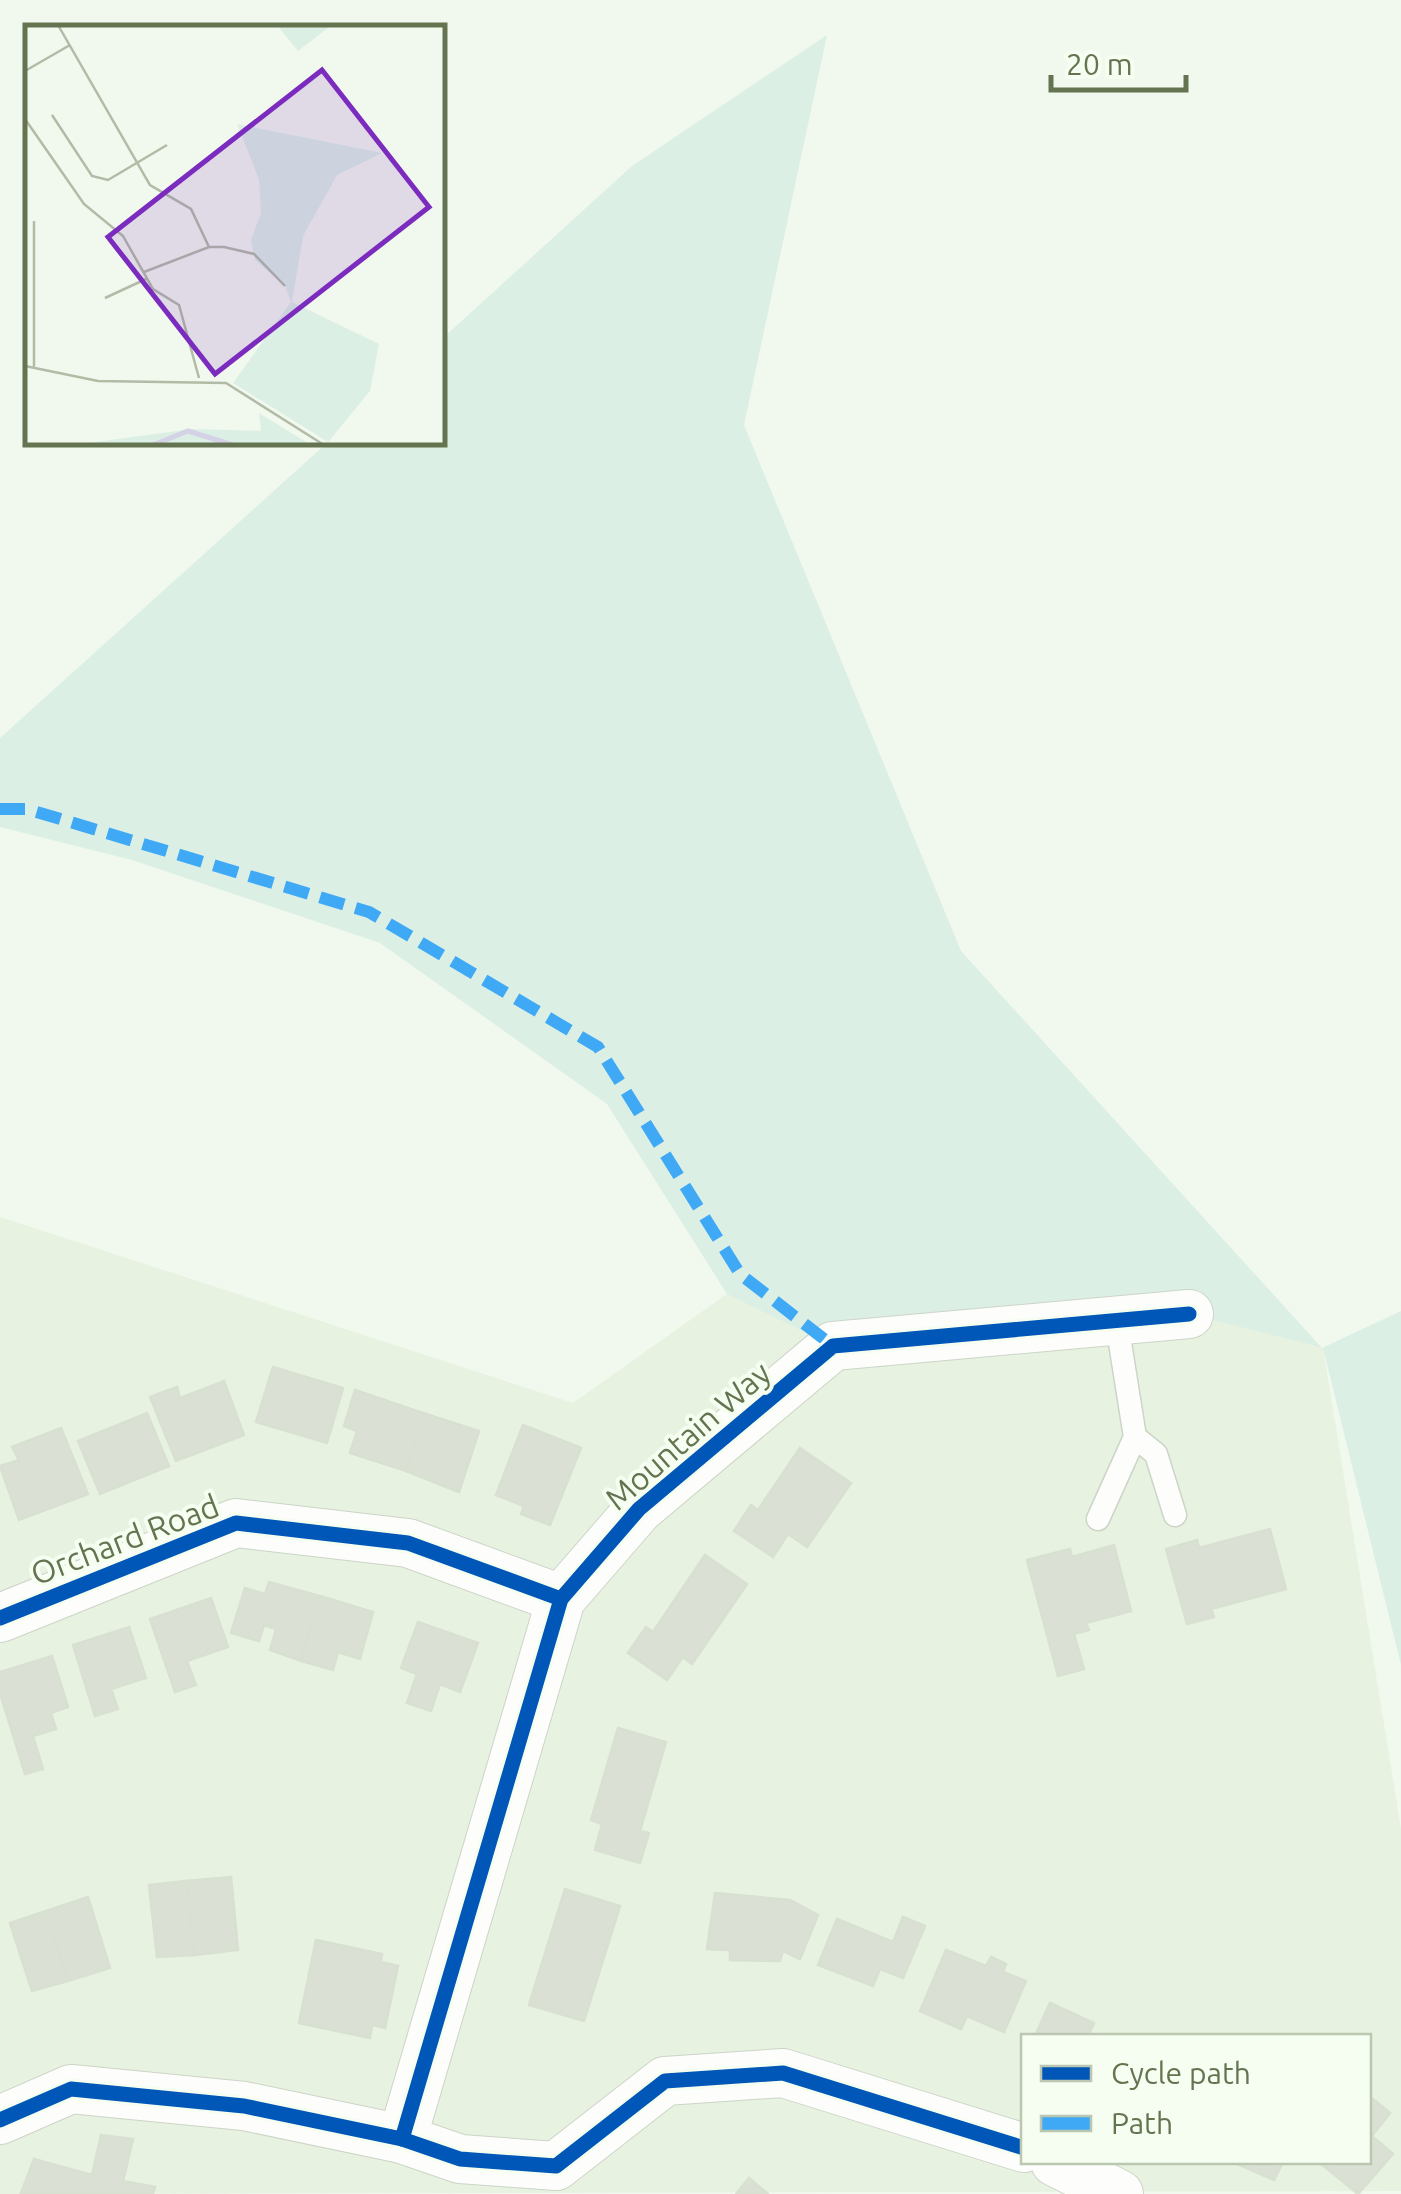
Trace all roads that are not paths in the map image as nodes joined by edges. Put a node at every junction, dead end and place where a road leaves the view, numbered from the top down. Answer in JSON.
{"nodes":[{"id":1,"x":1190,"y":1314,"type":"dead end"},
{"id":2,"x":1116,"y":1324,"type":"junction"},
{"id":3,"x":1136,"y":1436,"type":"junction"},
{"id":4,"x":1174,"y":1515,"type":"dead end"},
{"id":5,"x":1098,"y":1519,"type":"dead end"},
{"id":6,"x":560,"y":1598,"type":"junction"},
{"id":7,"x":0,"y":1618,"type":"edge"},
{"id":8,"x":0,"y":2120,"type":"edge"},
{"id":9,"x":402,"y":2139,"type":"junction"},
{"id":10,"x":1021,"y":2147,"type":"edge"},
{"id":11,"x":1059,"y":2164,"type":"edge"},
{"id":12,"x":455,"y":2176,"type":"edge"},
{"id":13,"x":1119,"y":2194,"type":"edge"}],
"edges":[{"from":1,"to":2,"type":"street","name":"Mountain Way"},
{"from":2,"to":3,"type":"lane"},
{"from":2,"to":6,"type":"street","name":"Mountain Way"},
{"from":3,"to":4,"type":"lane"},
{"from":3,"to":5,"type":"lane"},
{"from":6,"to":7,"type":"street","name":"Orchard Road"},
{"from":6,"to":9,"type":"street","name":"Mountain Way"},
{"from":8,"to":9,"type":"street"},
{"from":9,"to":12,"type":"street"},
{"from":10,"to":12,"type":"street"},
{"from":11,"to":13,"type":"street"}]}
